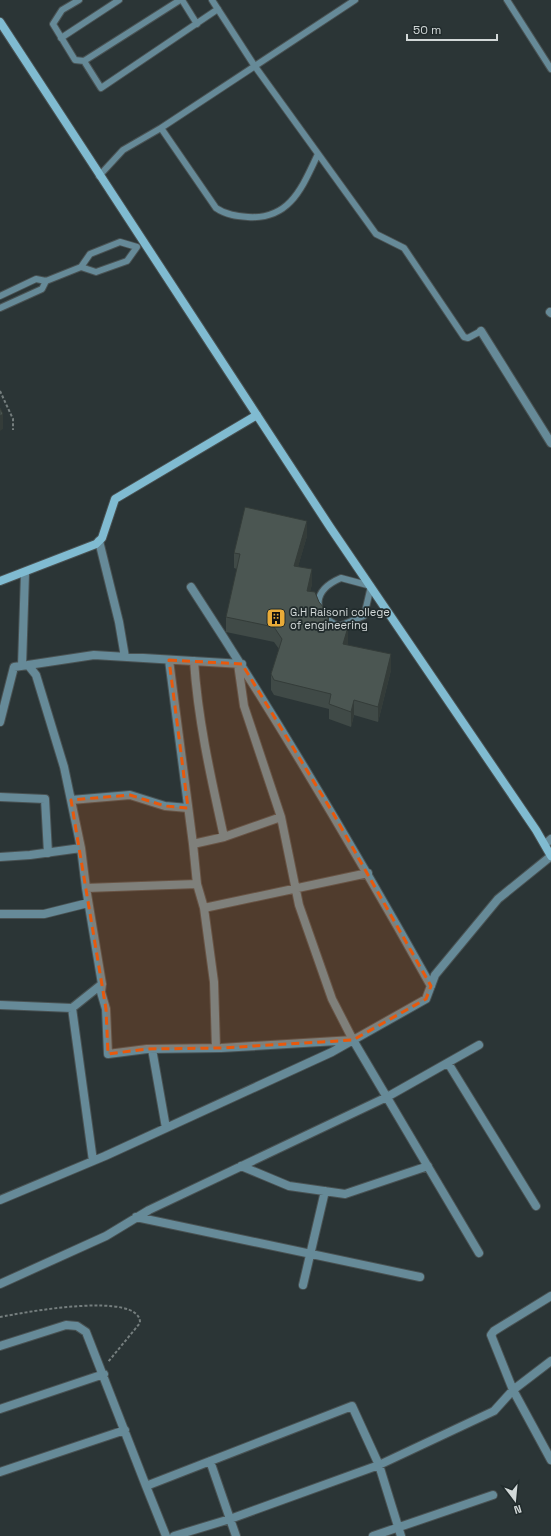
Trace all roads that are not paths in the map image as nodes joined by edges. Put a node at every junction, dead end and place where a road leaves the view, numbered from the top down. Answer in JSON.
{"nodes":[{"id":1,"x":79,"y":0,"type":"edge"},
{"id":2,"x":119,"y":0,"type":"edge"},
{"id":3,"x":181,"y":0,"type":"edge"},
{"id":4,"x":212,"y":0,"type":"edge"},
{"id":5,"x":355,"y":0,"type":"edge"},
{"id":6,"x":507,"y":0,"type":"edge"},
{"id":7,"x":218,"y":9,"type":"junction"},
{"id":8,"x":0,"y":22,"type":"edge"},
{"id":9,"x":197,"y":24,"type":"junction"},
{"id":10,"x":61,"y":38,"type":"junction"},
{"id":11,"x":84,"y":61,"type":"junction"},
{"id":12,"x":254,"y":65,"type":"junction"},
{"id":13,"x":551,"y":69,"type":"edge"},
{"id":14,"x":161,"y":128,"type":"junction"},
{"id":15,"x":318,"y":154,"type":"junction"},
{"id":16,"x":99,"y":176,"type":"junction"},
{"id":17,"x":140,"y":245,"type":"junction"},
{"id":18,"x":81,"y":267,"type":"junction"},
{"id":19,"x":46,"y":281,"type":"junction"},
{"id":20,"x":0,"y":296,"type":"edge"},
{"id":21,"x":0,"y":308,"type":"edge"},
{"id":22,"x":481,"y":331,"type":"joint"},
{"id":23,"x":257,"y":415,"type":"junction"},
{"id":24,"x":551,"y":443,"type":"edge"},
{"id":25,"x":99,"y":541,"type":"junction"},
{"id":26,"x":25,"y":573,"type":"junction"},
{"id":27,"x":0,"y":581,"type":"edge"},
{"id":28,"x":370,"y":586,"type":"junction"},
{"id":29,"x":191,"y":588,"type":"dead end"},
{"id":30,"x":125,"y":657,"type":"junction"},
{"id":31,"x":169,"y":660,"type":"junction"},
{"id":32,"x":194,"y":661,"type":"junction"},
{"id":33,"x":240,"y":664,"type":"junction"},
{"id":34,"x":25,"y":666,"type":"junction"},
{"id":35,"x":0,"y":722,"type":"edge"},
{"id":36,"x":0,"y":797,"type":"edge"},
{"id":37,"x":71,"y":800,"type":"junction"},
{"id":38,"x":188,"y":808,"type":"junction"},
{"id":39,"x":281,"y":817,"type":"junction"},
{"id":40,"x":224,"y":837,"type":"junction"},
{"id":41,"x":548,"y":841,"type":"edge"},
{"id":42,"x":193,"y":844,"type":"junction"},
{"id":43,"x":81,"y":848,"type":"junction"},
{"id":44,"x":48,"y":853,"type":"junction"},
{"id":45,"x":551,"y":856,"type":"edge"},
{"id":46,"x":0,"y":857,"type":"edge"},
{"id":47,"x":368,"y":872,"type":"junction"},
{"id":48,"x":197,"y":884,"type":"junction"},
{"id":49,"x":86,"y":888,"type":"junction"},
{"id":50,"x":294,"y":888,"type":"junction"},
{"id":51,"x":88,"y":903,"type":"junction"},
{"id":52,"x":204,"y":908,"type":"junction"},
{"id":53,"x":0,"y":914,"type":"edge"},
{"id":54,"x":102,"y":984,"type":"junction"},
{"id":55,"x":431,"y":986,"type":"junction"},
{"id":56,"x":0,"y":1004,"type":"edge"},
{"id":57,"x":72,"y":1008,"type":"junction"},
{"id":58,"x":353,"y":1040,"type":"junction"},
{"id":59,"x":479,"y":1044,"type":"dead end"},
{"id":60,"x":216,"y":1048,"type":"junction"},
{"id":61,"x":152,"y":1049,"type":"junction"},
{"id":62,"x":448,"y":1063,"type":"junction"},
{"id":63,"x":387,"y":1097,"type":"junction"},
{"id":64,"x":166,"y":1128,"type":"junction"},
{"id":65,"x":93,"y":1161,"type":"junction"},
{"id":66,"x":241,"y":1166,"type":"junction"},
{"id":67,"x":428,"y":1166,"type":"junction"},
{"id":68,"x":326,"y":1191,"type":"junction"},
{"id":69,"x":0,"y":1200,"type":"edge"},
{"id":70,"x":536,"y":1206,"type":"dead end"},
{"id":71,"x":136,"y":1217,"type":"junction"},
{"id":72,"x":479,"y":1253,"type":"dead end"},
{"id":73,"x":309,"y":1254,"type":"junction"},
{"id":74,"x":420,"y":1277,"type":"dead end"},
{"id":75,"x":0,"y":1284,"type":"edge"},
{"id":76,"x":303,"y":1285,"type":"dead end"},
{"id":77,"x":551,"y":1296,"type":"edge"},
{"id":78,"x":0,"y":1346,"type":"edge"},
{"id":79,"x":551,"y":1361,"type":"edge"},
{"id":80,"x":104,"y":1374,"type":"junction"},
{"id":81,"x":513,"y":1390,"type":"junction"},
{"id":82,"x":0,"y":1409,"type":"edge"},
{"id":83,"x":125,"y":1430,"type":"junction"},
{"id":84,"x":551,"y":1460,"type":"edge"},
{"id":85,"x":210,"y":1461,"type":"junction"},
{"id":86,"x":379,"y":1465,"type":"junction"},
{"id":87,"x":0,"y":1472,"type":"edge"},
{"id":88,"x":146,"y":1486,"type":"junction"},
{"id":89,"x":493,"y":1495,"type":"dead end"},
{"id":90,"x":230,"y":1519,"type":"junction"},
{"id":91,"x":398,"y":1527,"type":"junction"},
{"id":92,"x":166,"y":1536,"type":"edge"},
{"id":93,"x":174,"y":1536,"type":"edge"},
{"id":94,"x":236,"y":1536,"type":"edge"},
{"id":95,"x":373,"y":1536,"type":"edge"},
{"id":96,"x":401,"y":1536,"type":"edge"}],
"edges":[{"from":1,"to":10,"type":"lane"},
{"from":2,"to":10,"type":"lane"},
{"from":3,"to":9,"type":"lane"},
{"from":3,"to":11,"type":"lane"},
{"from":4,"to":7,"type":"lane"},
{"from":5,"to":12,"type":"lane"},
{"from":6,"to":13,"type":"lane"},
{"from":7,"to":9,"type":"lane"},
{"from":7,"to":12,"type":"lane"},
{"from":8,"to":16,"type":"street"},
{"from":9,"to":11,"type":"lane"},
{"from":10,"to":11,"type":"lane"},
{"from":12,"to":14,"type":"lane"},
{"from":12,"to":15,"type":"lane"},
{"from":14,"to":15,"type":"lane"},
{"from":14,"to":16,"type":"lane"},
{"from":15,"to":22,"type":"lane"},
{"from":16,"to":17,"type":"street"},
{"from":17,"to":18,"type":"lane"},
{"from":17,"to":18,"type":"lane"},
{"from":17,"to":23,"type":"street"},
{"from":18,"to":19,"type":"lane"},
{"from":19,"to":20,"type":"lane"},
{"from":19,"to":21,"type":"lane"},
{"from":22,"to":24,"type":"street"},
{"from":23,"to":25,"type":"street"},
{"from":23,"to":28,"type":"street"},
{"from":25,"to":26,"type":"street"},
{"from":25,"to":30,"type":"street"},
{"from":26,"to":27,"type":"street"},
{"from":26,"to":34,"type":"street"},
{"from":28,"to":28,"type":"lane"},
{"from":28,"to":41,"type":"street"},
{"from":29,"to":33,"type":"street"},
{"from":30,"to":31,"type":"street"},
{"from":30,"to":34,"type":"street"},
{"from":31,"to":32,"type":"street"},
{"from":31,"to":38,"type":"street"},
{"from":32,"to":33,"type":"street"},
{"from":32,"to":40,"type":"street"},
{"from":33,"to":39,"type":"street"},
{"from":33,"to":47,"type":"street"},
{"from":34,"to":35,"type":"street"},
{"from":34,"to":37,"type":"street"},
{"from":36,"to":44,"type":"street"},
{"from":37,"to":38,"type":"street"},
{"from":37,"to":43,"type":"street"},
{"from":38,"to":42,"type":"street"},
{"from":39,"to":40,"type":"street"},
{"from":39,"to":50,"type":"street"},
{"from":40,"to":42,"type":"street"},
{"from":41,"to":45,"type":"street"},
{"from":42,"to":48,"type":"street"},
{"from":43,"to":44,"type":"street"},
{"from":43,"to":49,"type":"street"},
{"from":44,"to":46,"type":"street"},
{"from":45,"to":55,"type":"street"},
{"from":47,"to":50,"type":"street"},
{"from":47,"to":55,"type":"street"},
{"from":48,"to":49,"type":"street"},
{"from":48,"to":52,"type":"street"},
{"from":49,"to":51,"type":"street"},
{"from":50,"to":52,"type":"street"},
{"from":50,"to":58,"type":"street"},
{"from":51,"to":53,"type":"street"},
{"from":51,"to":54,"type":"street"},
{"from":52,"to":60,"type":"street"},
{"from":54,"to":57,"type":"street"},
{"from":54,"to":61,"type":"street"},
{"from":55,"to":58,"type":"street"},
{"from":56,"to":57,"type":"street"},
{"from":57,"to":65,"type":"street"},
{"from":58,"to":60,"type":"street"},
{"from":58,"to":63,"type":"street"},
{"from":58,"to":64,"type":"street"},
{"from":59,"to":62,"type":"street"},
{"from":60,"to":61,"type":"street"},
{"from":61,"to":64,"type":"street"},
{"from":62,"to":63,"type":"street"},
{"from":62,"to":70,"type":"street"},
{"from":63,"to":66,"type":"street"},
{"from":63,"to":67,"type":"street"},
{"from":64,"to":65,"type":"street"},
{"from":65,"to":69,"type":"street"},
{"from":66,"to":68,"type":"street"},
{"from":66,"to":71,"type":"street"},
{"from":67,"to":68,"type":"street"},
{"from":67,"to":72,"type":"street"},
{"from":68,"to":73,"type":"street"},
{"from":71,"to":73,"type":"street"},
{"from":71,"to":75,"type":"street"},
{"from":73,"to":74,"type":"street"},
{"from":73,"to":76,"type":"street"},
{"from":77,"to":81,"type":"street"},
{"from":78,"to":80,"type":"street"},
{"from":79,"to":81,"type":"street"},
{"from":80,"to":82,"type":"street"},
{"from":80,"to":83,"type":"street"},
{"from":81,"to":84,"type":"street"},
{"from":81,"to":86,"type":"street"},
{"from":83,"to":87,"type":"street"},
{"from":83,"to":88,"type":"street"},
{"from":85,"to":86,"type":"street"},
{"from":85,"to":88,"type":"street"},
{"from":85,"to":90,"type":"street"},
{"from":86,"to":90,"type":"street"},
{"from":86,"to":91,"type":"street"},
{"from":88,"to":92,"type":"street"},
{"from":89,"to":91,"type":"street"},
{"from":90,"to":93,"type":"street"},
{"from":90,"to":94,"type":"street"},
{"from":91,"to":95,"type":"street"},
{"from":91,"to":96,"type":"street"}]}
